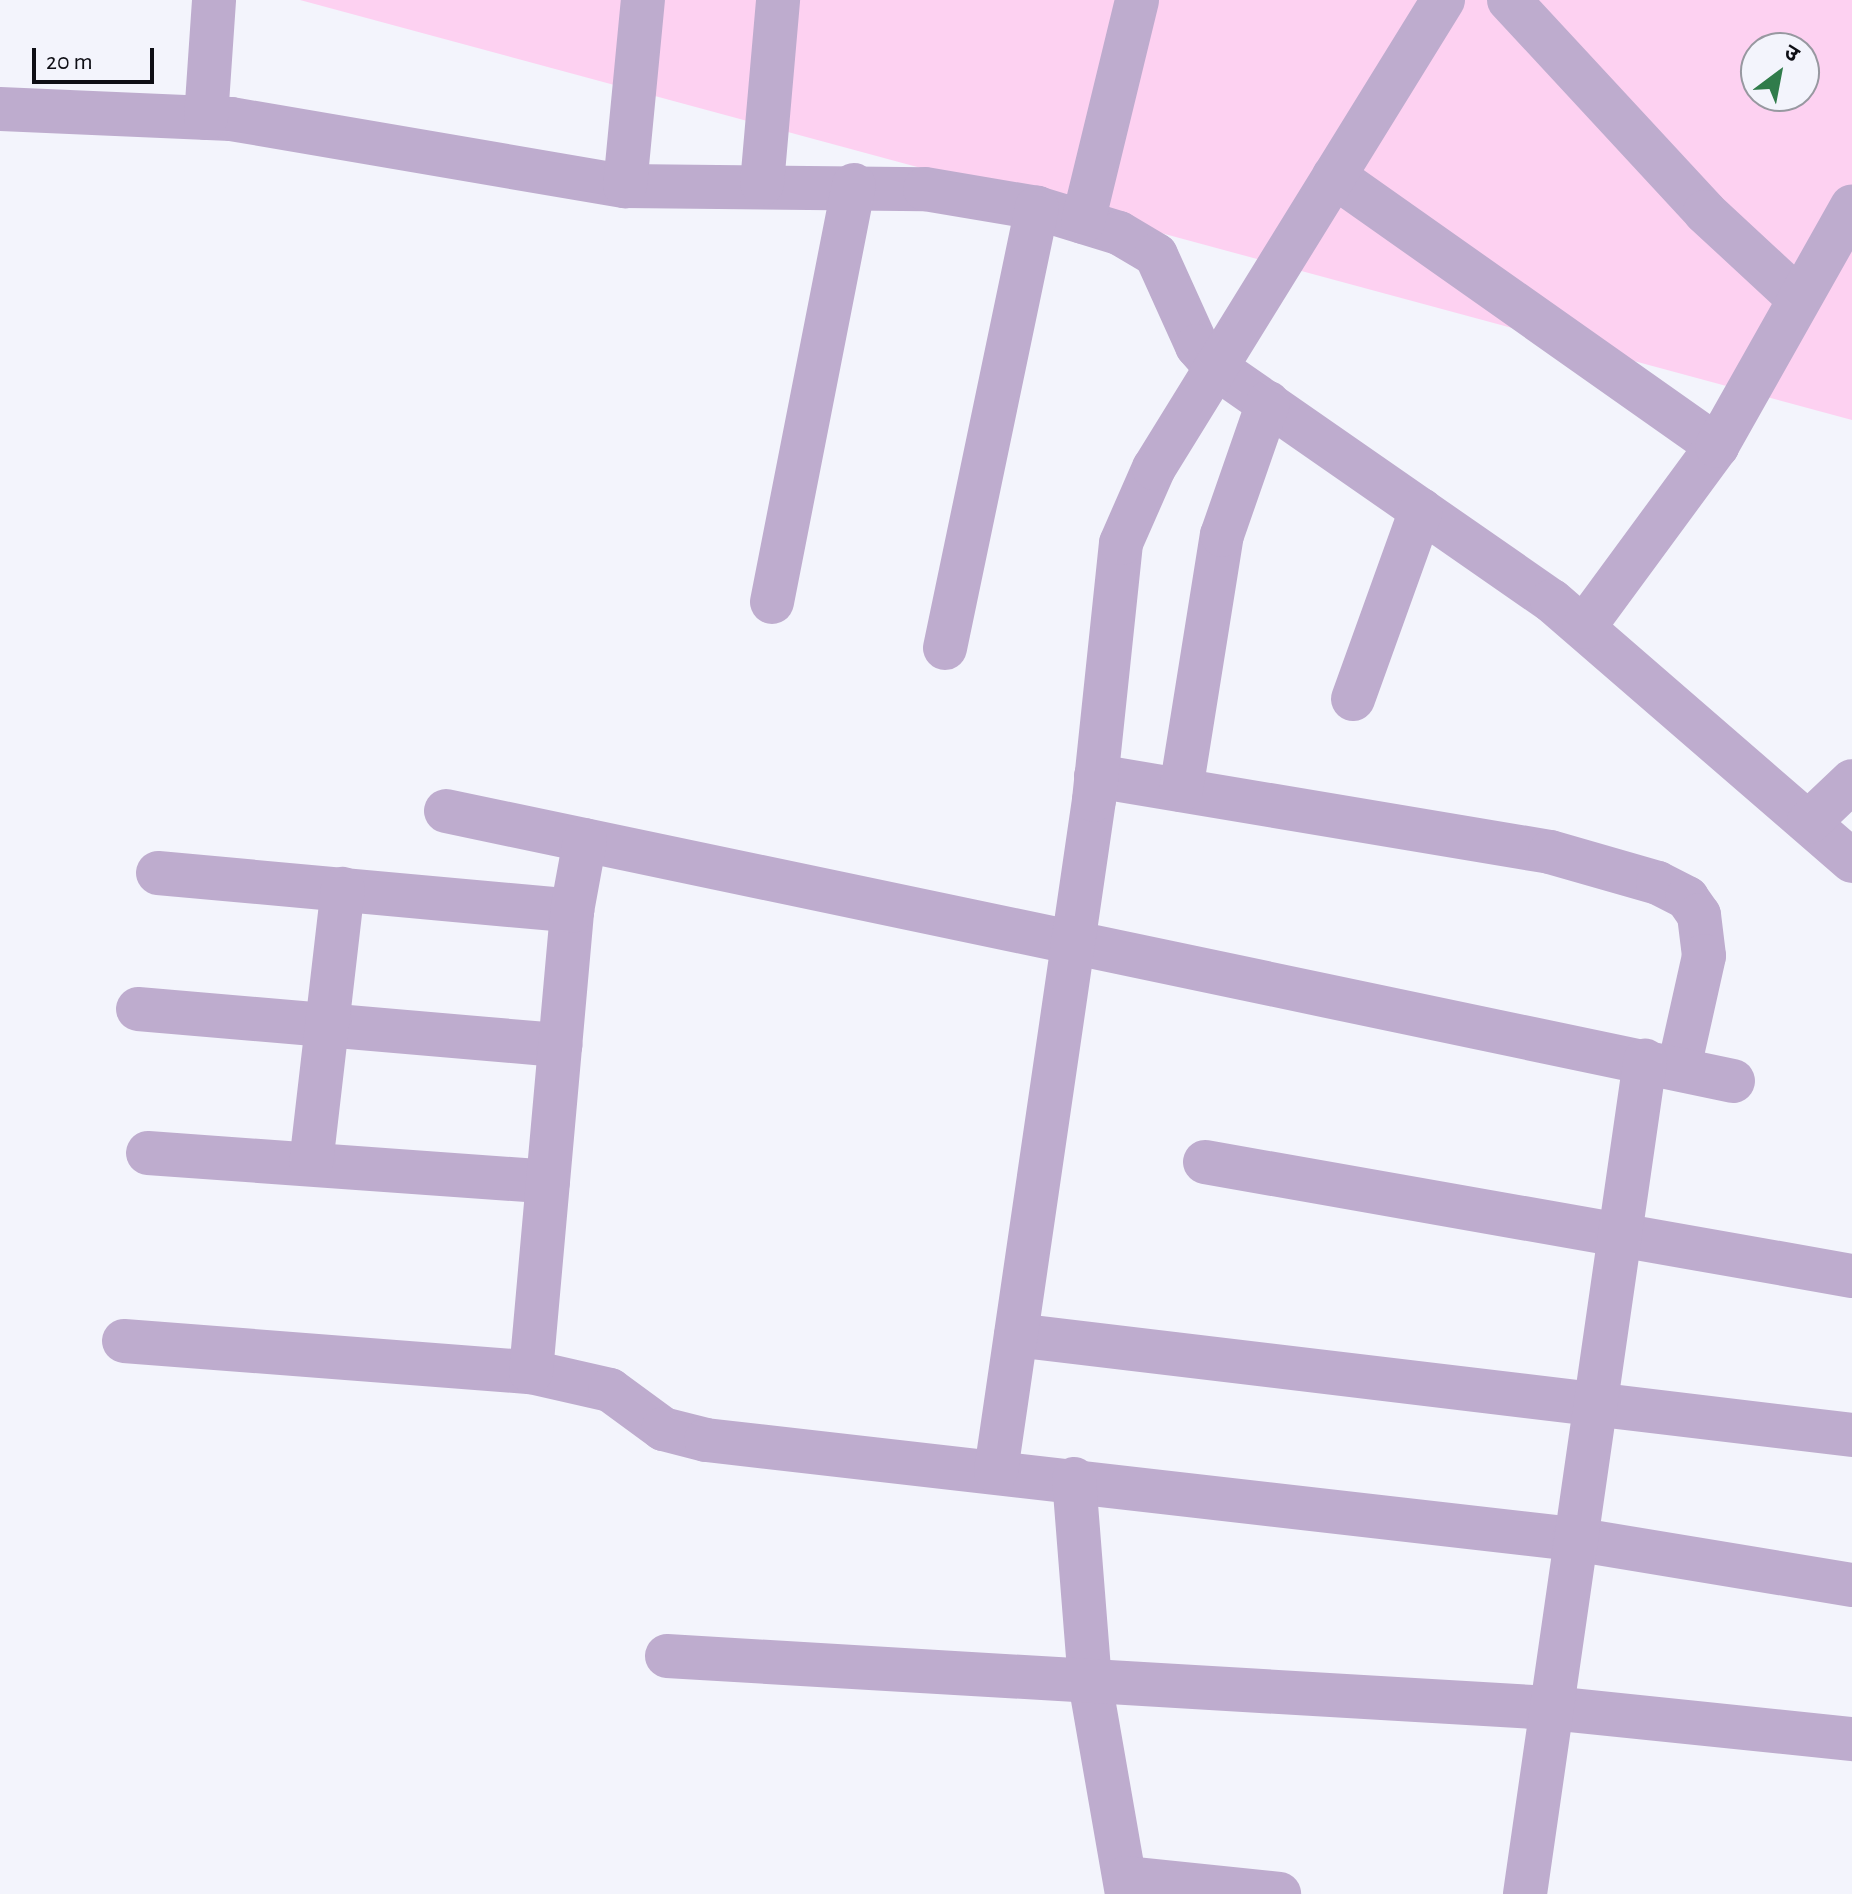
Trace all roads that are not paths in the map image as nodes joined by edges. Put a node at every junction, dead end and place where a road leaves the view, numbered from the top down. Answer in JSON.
{"nodes":[{"id":1,"x":214,"y":0,"type":"edge"},
{"id":2,"x":643,"y":0,"type":"edge"},
{"id":3,"x":778,"y":0,"type":"edge"},
{"id":4,"x":1137,"y":0,"type":"edge"},
{"id":5,"x":1443,"y":0,"type":"edge"},
{"id":6,"x":1509,"y":0,"type":"edge"},
{"id":7,"x":0,"y":109,"type":"edge"},
{"id":8,"x":206,"y":118,"type":"junction"},
{"id":9,"x":1334,"y":176,"type":"junction"},
{"id":10,"x":762,"y":184,"type":"junction"},
{"id":11,"x":854,"y":185,"type":"junction"},
{"id":12,"x":625,"y":186,"type":"junction"},
{"id":13,"x":1852,"y":206,"type":"edge"},
{"id":14,"x":1037,"y":208,"type":"junction"},
{"id":15,"x":1083,"y":222,"type":"junction"},
{"id":16,"x":1799,"y":299,"type":"junction"},
{"id":17,"x":1215,"y":367,"type":"junction"},
{"id":18,"x":1268,"y":403,"type":"junction"},
{"id":19,"x":1717,"y":446,"type":"junction"},
{"id":20,"x":1421,"y":510,"type":"junction"},
{"id":21,"x":772,"y":602,"type":"dead end"},
{"id":22,"x":1584,"y":627,"type":"junction"},
{"id":23,"x":945,"y":648,"type":"dead end"},
{"id":24,"x":1353,"y":699,"type":"dead end"},
{"id":25,"x":1096,"y":776,"type":"junction"},
{"id":26,"x":1852,"y":781,"type":"edge"},
{"id":27,"x":1181,"y":790,"type":"junction"},
{"id":28,"x":446,"y":811,"type":"dead end"},
{"id":29,"x":1809,"y":822,"type":"junction"},
{"id":30,"x":585,"y":840,"type":"junction"},
{"id":31,"x":1852,"y":861,"type":"edge"},
{"id":32,"x":158,"y":873,"type":"dead end"},
{"id":33,"x":343,"y":889,"type":"junction"},
{"id":34,"x":572,"y":911,"type":"junction"},
{"id":35,"x":1073,"y":942,"type":"junction"},
{"id":36,"x":138,"y":1009,"type":"dead end"},
{"id":37,"x":327,"y":1025,"type":"junction"},
{"id":38,"x":560,"y":1045,"type":"junction"},
{"id":39,"x":1662,"y":1065,"type":"junction"},
{"id":40,"x":1733,"y":1081,"type":"dead end"},
{"id":41,"x":148,"y":1153,"type":"dead end"},
{"id":42,"x":1205,"y":1162,"type":"dead end"},
{"id":43,"x":311,"y":1164,"type":"junction"},
{"id":44,"x":548,"y":1182,"type":"junction"},
{"id":45,"x":1624,"y":1234,"type":"junction"},
{"id":46,"x":1852,"y":1276,"type":"edge"},
{"id":47,"x":1016,"y":1335,"type":"junction"},
{"id":48,"x":124,"y":1341,"type":"dead end"},
{"id":49,"x":531,"y":1372,"type":"junction"},
{"id":50,"x":1594,"y":1401,"type":"junction"},
{"id":51,"x":1852,"y":1435,"type":"edge"},
{"id":52,"x":996,"y":1471,"type":"junction"},
{"id":53,"x":1074,"y":1479,"type":"junction"},
{"id":54,"x":1574,"y":1539,"type":"junction"},
{"id":55,"x":1852,"y":1585,"type":"edge"},
{"id":56,"x":667,"y":1656,"type":"dead end"},
{"id":57,"x":1090,"y":1682,"type":"junction"},
{"id":58,"x":1551,"y":1708,"type":"junction"},
{"id":59,"x":1852,"y":1739,"type":"edge"},
{"id":60,"x":1126,"y":1886,"type":"edge"},
{"id":61,"x":1279,"y":1894,"type":"edge"},
{"id":62,"x":1525,"y":1894,"type":"edge"}],
"edges":[{"from":1,"to":8,"type":"street"},
{"from":2,"to":12,"type":"street"},
{"from":3,"to":10,"type":"street"},
{"from":4,"to":15,"type":"street"},
{"from":5,"to":9,"type":"street"},
{"from":6,"to":16,"type":"street"},
{"from":7,"to":8,"type":"street"},
{"from":8,"to":12,"type":"street"},
{"from":9,"to":17,"type":"street"},
{"from":9,"to":19,"type":"street"},
{"from":10,"to":11,"type":"street"},
{"from":10,"to":12,"type":"street"},
{"from":11,"to":14,"type":"street"},
{"from":11,"to":21,"type":"street"},
{"from":13,"to":16,"type":"street"},
{"from":14,"to":15,"type":"street"},
{"from":14,"to":23,"type":"street"},
{"from":15,"to":17,"type":"street"},
{"from":16,"to":19,"type":"street"},
{"from":17,"to":18,"type":"street"},
{"from":17,"to":25,"type":"street"},
{"from":18,"to":20,"type":"street"},
{"from":18,"to":27,"type":"street"},
{"from":19,"to":22,"type":"street"},
{"from":20,"to":22,"type":"street"},
{"from":20,"to":24,"type":"street"},
{"from":22,"to":29,"type":"street"},
{"from":25,"to":27,"type":"street"},
{"from":25,"to":35,"type":"street"},
{"from":26,"to":29,"type":"street"},
{"from":27,"to":39,"type":"street"},
{"from":28,"to":30,"type":"street"},
{"from":29,"to":31,"type":"street"},
{"from":30,"to":34,"type":"street"},
{"from":30,"to":35,"type":"street"},
{"from":32,"to":33,"type":"street"},
{"from":33,"to":34,"type":"street"},
{"from":33,"to":37,"type":"street"},
{"from":34,"to":38,"type":"street"},
{"from":35,"to":39,"type":"street"},
{"from":35,"to":47,"type":"street"},
{"from":36,"to":37,"type":"street"},
{"from":37,"to":38,"type":"street"},
{"from":37,"to":43,"type":"street"},
{"from":38,"to":44,"type":"street"},
{"from":39,"to":40,"type":"street"},
{"from":39,"to":45,"type":"street"},
{"from":41,"to":43,"type":"street"},
{"from":42,"to":45,"type":"street"},
{"from":43,"to":44,"type":"street"},
{"from":44,"to":49,"type":"street"},
{"from":45,"to":46,"type":"street"},
{"from":45,"to":50,"type":"street"},
{"from":47,"to":50,"type":"street"},
{"from":47,"to":52,"type":"street"},
{"from":48,"to":49,"type":"street"},
{"from":49,"to":52,"type":"street"},
{"from":50,"to":51,"type":"street"},
{"from":50,"to":54,"type":"street"},
{"from":52,"to":53,"type":"street"},
{"from":53,"to":54,"type":"street"},
{"from":53,"to":57,"type":"street"},
{"from":54,"to":55,"type":"street"},
{"from":54,"to":58,"type":"street"},
{"from":56,"to":57,"type":"street"},
{"from":57,"to":58,"type":"street"},
{"from":57,"to":60,"type":"street"},
{"from":58,"to":59,"type":"street"},
{"from":58,"to":62,"type":"street"},
{"from":60,"to":61,"type":"street"}]}
